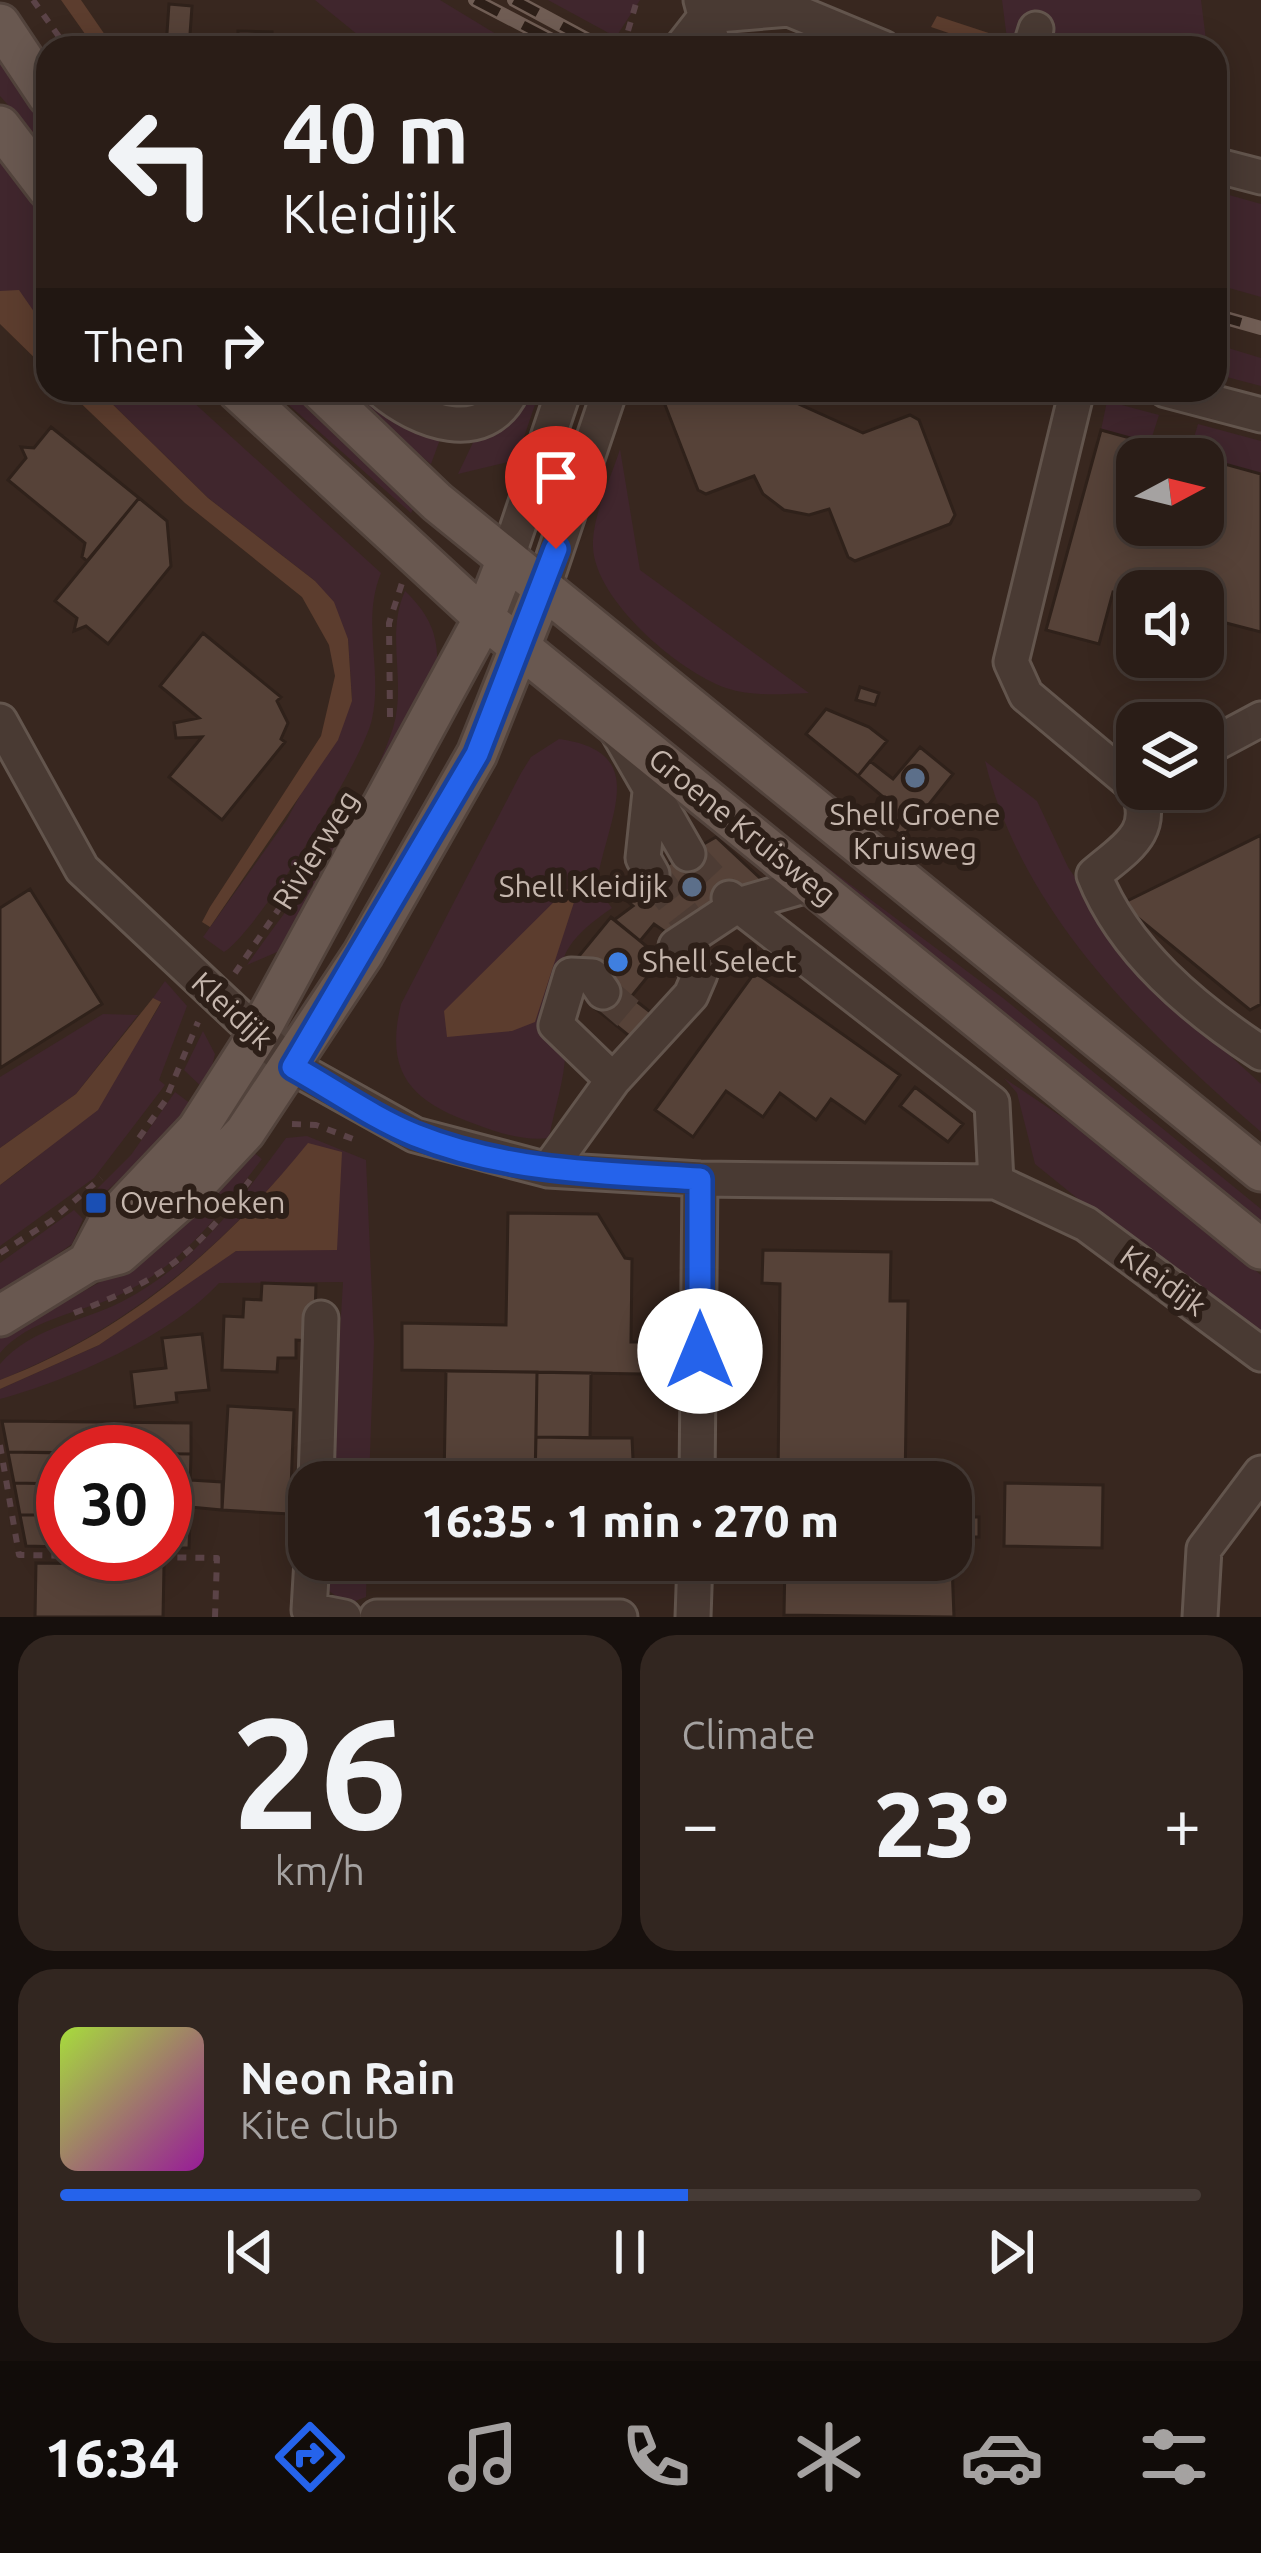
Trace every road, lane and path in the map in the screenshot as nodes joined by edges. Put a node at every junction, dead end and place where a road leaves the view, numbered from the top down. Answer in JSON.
{"nodes":[{"id":1,"x":33,"y":0,"type":"edge"},
{"id":2,"x":637,"y":0,"type":"edge"},
{"id":3,"x":707,"y":21,"type":"edge"},
{"id":4,"x":0,"y":24,"type":"edge"},
{"id":5,"x":58,"y":36,"type":"edge"},
{"id":6,"x":626,"y":36,"type":"edge"},
{"id":7,"x":854,"y":36,"type":"edge"},
{"id":8,"x":36,"y":78,"type":"edge"},
{"id":9,"x":0,"y":126,"type":"edge"},
{"id":10,"x":1227,"y":167,"type":"edge"},
{"id":11,"x":36,"y":173,"type":"edge"},
{"id":12,"x":1261,"y":177,"type":"edge"},
{"id":13,"x":250,"y":402,"type":"edge"},
{"id":14,"x":333,"y":402,"type":"edge"},
{"id":15,"x":395,"y":402,"type":"edge"},
{"id":16,"x":505,"y":402,"type":"edge"},
{"id":17,"x":560,"y":402,"type":"edge"},
{"id":18,"x":606,"y":402,"type":"edge"},
{"id":19,"x":1074,"y":402,"type":"edge"},
{"id":20,"x":1212,"y":402,"type":"edge"},
{"id":21,"x":1261,"y":415,"type":"edge"},
{"id":22,"x":415,"y":552,"type":"junction"},
{"id":23,"x":507,"y":560,"type":"junction"},
{"id":24,"x":543,"y":589,"type":"junction"},
{"id":25,"x":484,"y":618,"type":"junction"},
{"id":26,"x":522,"y":646,"type":"junction"},
{"id":27,"x":1261,"y":719,"type":"edge"},
{"id":28,"x":611,"y":720,"type":"junction"},
{"id":29,"x":0,"y":721,"type":"edge"},
{"id":30,"x":387,"y":730,"type":"dead end"},
{"id":31,"x":1224,"y":739,"type":"edge"},
{"id":32,"x":1116,"y":770,"type":"edge"},
{"id":33,"x":650,"y":793,"type":"junction"},
{"id":34,"x":1143,"y":810,"type":"edge"},
{"id":35,"x":688,"y":854,"type":"tunnel mouth"},
{"id":36,"x":310,"y":864,"type":"dead end"},
{"id":37,"x":652,"y":874,"type":"tunnel mouth"},
{"id":38,"x":811,"y":884,"type":"junction"},
{"id":39,"x":734,"y":902,"type":"junction"},
{"id":40,"x":603,"y":992,"type":"tunnel mouth"},
{"id":41,"x":218,"y":998,"type":"junction"},
{"id":42,"x":257,"y":1036,"type":"junction"},
{"id":43,"x":1261,"y":1053,"type":"edge"},
{"id":44,"x":293,"y":1067,"type":"junction"},
{"id":45,"x":614,"y":1080,"type":"junction"},
{"id":46,"x":129,"y":1151,"type":"dead end"},
{"id":47,"x":548,"y":1171,"type":"junction"},
{"id":48,"x":1261,"y":1171,"type":"edge"},
{"id":49,"x":104,"y":1175,"type":"dead end"},
{"id":50,"x":700,"y":1179,"type":"junction"},
{"id":51,"x":996,"y":1182,"type":"junction"},
{"id":52,"x":1261,"y":1249,"type":"edge"},
{"id":53,"x":0,"y":1252,"type":"edge"},
{"id":54,"x":88,"y":1262,"type":"junction"},
{"id":55,"x":0,"y":1316,"type":"edge"},
{"id":56,"x":321,"y":1318,"type":"dead end"},
{"id":57,"x":1261,"y":1354,"type":"edge"},
{"id":58,"x":0,"y":1445,"type":"edge"},
{"id":59,"x":317,"y":1461,"type":"edge"},
{"id":60,"x":697,"y":1461,"type":"edge"},
{"id":61,"x":1261,"y":1473,"type":"edge"},
{"id":62,"x":311,"y":1581,"type":"edge"},
{"id":63,"x":694,"y":1581,"type":"edge"},
{"id":64,"x":215,"y":1617,"type":"edge"},
{"id":65,"x":344,"y":1617,"type":"edge"},
{"id":66,"x":377,"y":1617,"type":"edge"},
{"id":67,"x":620,"y":1617,"type":"edge"},
{"id":68,"x":693,"y":1617,"type":"edge"},
{"id":69,"x":1201,"y":1617,"type":"edge"}],
"edges":[{"from":1,"to":5,"type":"path"},
{"from":2,"to":6,"type":"path"},
{"from":3,"to":7,"type":"street"},
{"from":4,"to":8,"type":"main road"},
{"from":9,"to":11,"type":"main road"},
{"from":10,"to":12,"type":"street"},
{"from":13,"to":22,"type":"main road","name":"Groene Kruisweg"},
{"from":14,"to":23,"type":"main road","name":"Groene Kruisweg"},
{"from":15,"to":16,"type":"street"},
{"from":17,"to":23,"type":"street","name":"Rivierweg"},
{"from":18,"to":24,"type":"street","name":"Rivierweg"},
{"from":19,"to":32,"type":"street"},
{"from":20,"to":21,"type":"street"},
{"from":22,"to":25,"type":"main road","name":"Groene Kruisweg"},
{"from":22,"to":30,"type":"path"},
{"from":23,"to":24,"type":"main road","name":"Groene Kruisweg"},
{"from":23,"to":25,"type":"main road","name":"Rivierweg"},
{"from":24,"to":26,"type":"main road","name":"Rivierweg"},
{"from":24,"to":48,"type":"main road","name":"Groene Kruisweg"},
{"from":25,"to":26,"type":"main road","name":"Groene Kruisweg"},
{"from":25,"to":42,"type":"main road","name":"Rivierweg"},
{"from":26,"to":28,"type":"main road","name":"Groene Kruisweg"},
{"from":26,"to":44,"type":"main road","name":"Rivierweg"},
{"from":27,"to":31,"type":"street"},
{"from":28,"to":33,"type":"street"},
{"from":28,"to":38,"type":"main road","name":"Groene Kruisweg"},
{"from":29,"to":41,"type":"street","name":"Kleidijk"},
{"from":33,"to":35,"type":"street"},
{"from":33,"to":37,"type":"street"},
{"from":34,"to":43,"type":"street"},
{"from":36,"to":41,"type":"path","name":"Rivierweg"},
{"from":38,"to":39,"type":"street"},
{"from":38,"to":52,"type":"main road","name":"Groene Kruisweg"},
{"from":39,"to":45,"type":"street"},
{"from":39,"to":51,"type":"street"},
{"from":40,"to":45,"type":"street"},
{"from":41,"to":42,"type":"street","name":"Kleidijk"},
{"from":41,"to":46,"type":"path","name":"Rivierweg"},
{"from":42,"to":44,"type":"street","name":"Kleidijk"},
{"from":42,"to":54,"type":"main road","name":"Rivierweg"},
{"from":44,"to":47,"type":"street","name":"Kleidijk"},
{"from":44,"to":54,"type":"main road","name":"Rivierweg"},
{"from":45,"to":47,"type":"street"},
{"from":47,"to":50,"type":"street","name":"Kleidijk"},
{"from":49,"to":53,"type":"path"},
{"from":50,"to":51,"type":"street","name":"Kleidijk"},
{"from":50,"to":60,"type":"street"},
{"from":51,"to":57,"type":"street","name":"Kleidijk"},
{"from":54,"to":55,"type":"main road","name":"Rivierweg"},
{"from":56,"to":59,"type":"street"},
{"from":58,"to":64,"type":"path"},
{"from":61,"to":69,"type":"street"},
{"from":62,"to":65,"type":"street"},
{"from":63,"to":68,"type":"street"},
{"from":66,"to":67,"type":"street"}]}
